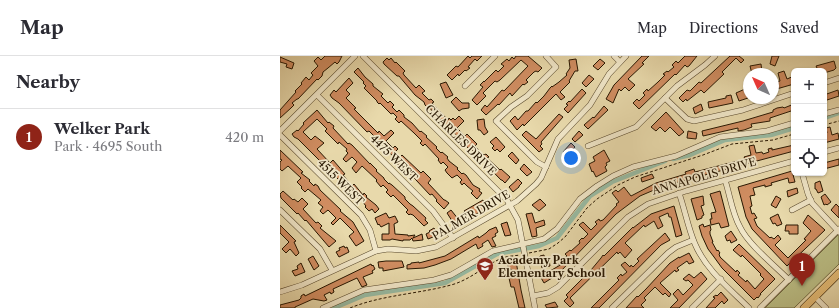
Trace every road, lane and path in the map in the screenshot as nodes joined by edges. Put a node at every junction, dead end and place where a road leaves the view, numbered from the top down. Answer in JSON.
{"nodes":[{"id":1,"x":355,"y":56,"type":"edge"},
{"id":2,"x":363,"y":56,"type":"edge"},
{"id":3,"x":495,"y":56,"type":"edge"},
{"id":4,"x":546,"y":56,"type":"edge"},
{"id":5,"x":614,"y":56,"type":"edge"},
{"id":6,"x":626,"y":56,"type":"edge"},
{"id":7,"x":715,"y":56,"type":"edge"},
{"id":8,"x":620,"y":62,"type":"junction"},
{"id":9,"x":839,"y":78,"type":"edge"},
{"id":10,"x":827,"y":82,"type":"edge"},
{"id":11,"x":465,"y":86,"type":"dead end"},
{"id":12,"x":791,"y":94,"type":"edge"},
{"id":13,"x":317,"y":95,"type":"junction"},
{"id":14,"x":665,"y":98,"type":"junction"},
{"id":15,"x":839,"y":110,"type":"edge"},
{"id":16,"x":827,"y":113,"type":"edge"},
{"id":17,"x":839,"y":121,"type":"edge"},
{"id":18,"x":791,"y":124,"type":"edge"},
{"id":19,"x":827,"y":124,"type":"edge"},
{"id":20,"x":280,"y":131,"type":"edge"},
{"id":21,"x":280,"y":135,"type":"edge"},
{"id":22,"x":791,"y":135,"type":"edge"},
{"id":23,"x":588,"y":146,"type":"dead end"},
{"id":24,"x":839,"y":148,"type":"edge"},
{"id":25,"x":827,"y":151,"type":"edge"},
{"id":26,"x":791,"y":162,"type":"edge"},
{"id":27,"x":546,"y":167,"type":"junction"},
{"id":28,"x":803,"y":176,"type":"edge"},
{"id":29,"x":725,"y":180,"type":"junction"},
{"id":30,"x":679,"y":193,"type":"junction"},
{"id":31,"x":811,"y":200,"type":"junction"},
{"id":32,"x":511,"y":205,"type":"junction"},
{"id":33,"x":280,"y":210,"type":"edge"},
{"id":34,"x":792,"y":210,"type":"dead end"},
{"id":35,"x":839,"y":231,"type":"edge"},
{"id":36,"x":453,"y":238,"type":"junction"},
{"id":37,"x":693,"y":240,"type":"junction"},
{"id":38,"x":525,"y":248,"type":"junction"},
{"id":39,"x":376,"y":251,"type":"junction"},
{"id":40,"x":332,"y":270,"type":"junction"},
{"id":41,"x":839,"y":273,"type":"edge"},
{"id":42,"x":721,"y":279,"type":"junction"},
{"id":43,"x":788,"y":280,"type":"junction"},
{"id":44,"x":280,"y":292,"type":"edge"},
{"id":45,"x":533,"y":296,"type":"junction"},
{"id":46,"x":815,"y":297,"type":"junction"},
{"id":47,"x":323,"y":308,"type":"edge"},
{"id":48,"x":536,"y":308,"type":"edge"},
{"id":49,"x":612,"y":308,"type":"edge"},
{"id":50,"x":692,"y":308,"type":"edge"},
{"id":51,"x":749,"y":308,"type":"edge"},
{"id":52,"x":760,"y":308,"type":"edge"},
{"id":53,"x":804,"y":308,"type":"edge"},
{"id":54,"x":826,"y":308,"type":"edge"}],
"edges":[{"from":1,"to":13,"type":"street"},
{"from":2,"to":32,"type":"street","name":"CHARLES DRIVE"},
{"from":3,"to":11,"type":"street"},
{"from":4,"to":27,"type":"street"},
{"from":5,"to":8,"type":"street"},
{"from":6,"to":8,"type":"street","name":"PALMER DRIVE"},
{"from":7,"to":14,"type":"street"},
{"from":8,"to":27,"type":"street","name":"PALMER DRIVE"},
{"from":9,"to":10,"type":"street"},
{"from":12,"to":14,"type":"street"},
{"from":13,"to":20,"type":"street"},
{"from":13,"to":36,"type":"street","name":"4475 WEST"},
{"from":14,"to":23,"type":"street"},
{"from":15,"to":16,"type":"street"},
{"from":17,"to":19,"type":"path"},
{"from":18,"to":38,"type":"street"},
{"from":21,"to":39,"type":"street","name":"4515 WEST"},
{"from":22,"to":38,"type":"path"},
{"from":24,"to":25,"type":"street"},
{"from":26,"to":29,"type":"street","name":"ANNAPOLIS DRIVE"},
{"from":27,"to":32,"type":"street","name":"PALMER DRIVE"},
{"from":28,"to":31,"type":"street"},
{"from":29,"to":30,"type":"street","name":"ANNAPOLIS DRIVE"},
{"from":29,"to":43,"type":"street"},
{"from":30,"to":37,"type":"street"},
{"from":30,"to":45,"type":"street","name":"ANNAPOLIS DRIVE"},
{"from":31,"to":34,"type":"street"},
{"from":31,"to":35,"type":"street"},
{"from":32,"to":36,"type":"street","name":"PALMER DRIVE"},
{"from":32,"to":38,"type":"street","name":"CHARLES DRIVE"},
{"from":33,"to":40,"type":"street"},
{"from":35,"to":43,"type":"street"},
{"from":36,"to":39,"type":"street","name":"PALMER DRIVE"},
{"from":37,"to":42,"type":"street"},
{"from":37,"to":49,"type":"street"},
{"from":38,"to":45,"type":"street","name":"CHARLES DRIVE"},
{"from":38,"to":47,"type":"street"},
{"from":39,"to":40,"type":"street","name":"PALMER DRIVE"},
{"from":40,"to":44,"type":"street","name":"PALMER DRIVE"},
{"from":41,"to":46,"type":"main road"},
{"from":42,"to":50,"type":"street"},
{"from":42,"to":51,"type":"street"},
{"from":43,"to":52,"type":"street"},
{"from":45,"to":48,"type":"street","name":"CHARLES DRIVE"},
{"from":46,"to":53,"type":"main road"},
{"from":46,"to":54,"type":"street"}]}
